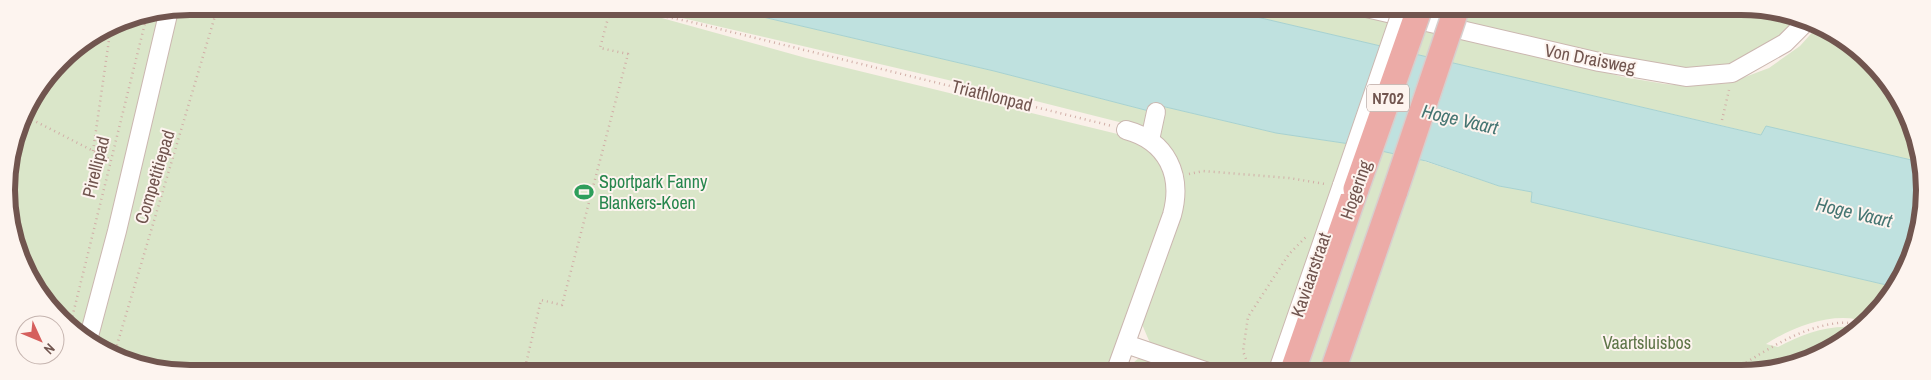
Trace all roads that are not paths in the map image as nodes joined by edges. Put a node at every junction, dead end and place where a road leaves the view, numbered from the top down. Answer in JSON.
{"nodes":[{"id":1,"x":1396,"y":15,"type":"edge"},
{"id":2,"x":1401,"y":15,"type":"edge"},
{"id":3,"x":1417,"y":15,"type":"edge"},
{"id":4,"x":1456,"y":15,"type":"edge"},
{"id":5,"x":169,"y":16,"type":"edge"},
{"id":6,"x":1802,"y":26,"type":"edge"},
{"id":7,"x":1156,"y":112,"type":"dead end"},
{"id":8,"x":1126,"y":130,"type":"road end"},
{"id":9,"x":1150,"y":140,"type":"junction"},
{"id":10,"x":1349,"y":187,"type":"junction"},
{"id":11,"x":90,"y":334,"type":"edge"},
{"id":12,"x":1126,"y":344,"type":"junction"},
{"id":13,"x":1294,"y":347,"type":"junction"},
{"id":14,"x":1118,"y":365,"type":"edge"},
{"id":15,"x":1188,"y":365,"type":"edge"},
{"id":16,"x":1282,"y":365,"type":"edge"},
{"id":17,"x":1293,"y":365,"type":"edge"},
{"id":18,"x":1335,"y":365,"type":"edge"}],
"edges":[{"from":1,"to":6,"type":"street","name":"Von Draisweg"},
{"from":2,"to":10,"type":"street","bridge":true},
{"from":3,"to":10,"type":"highway","name":"Hogering","number":"N702","bridge":true},
{"from":4,"to":18,"type":"highway","name":"Hogering","number":"N702","bridge":true},
{"from":5,"to":11,"type":"street"},
{"from":7,"to":9,"type":"street"},
{"from":8,"to":9,"type":"street"},
{"from":9,"to":12,"type":"street"},
{"from":10,"to":13,"type":"highway","name":"Hogering","number":"N702"},
{"from":12,"to":14,"type":"street"},
{"from":12,"to":15,"type":"street"},
{"from":13,"to":16,"type":"street"},
{"from":13,"to":17,"type":"highway","name":"Hogering","number":"N702"}]}
